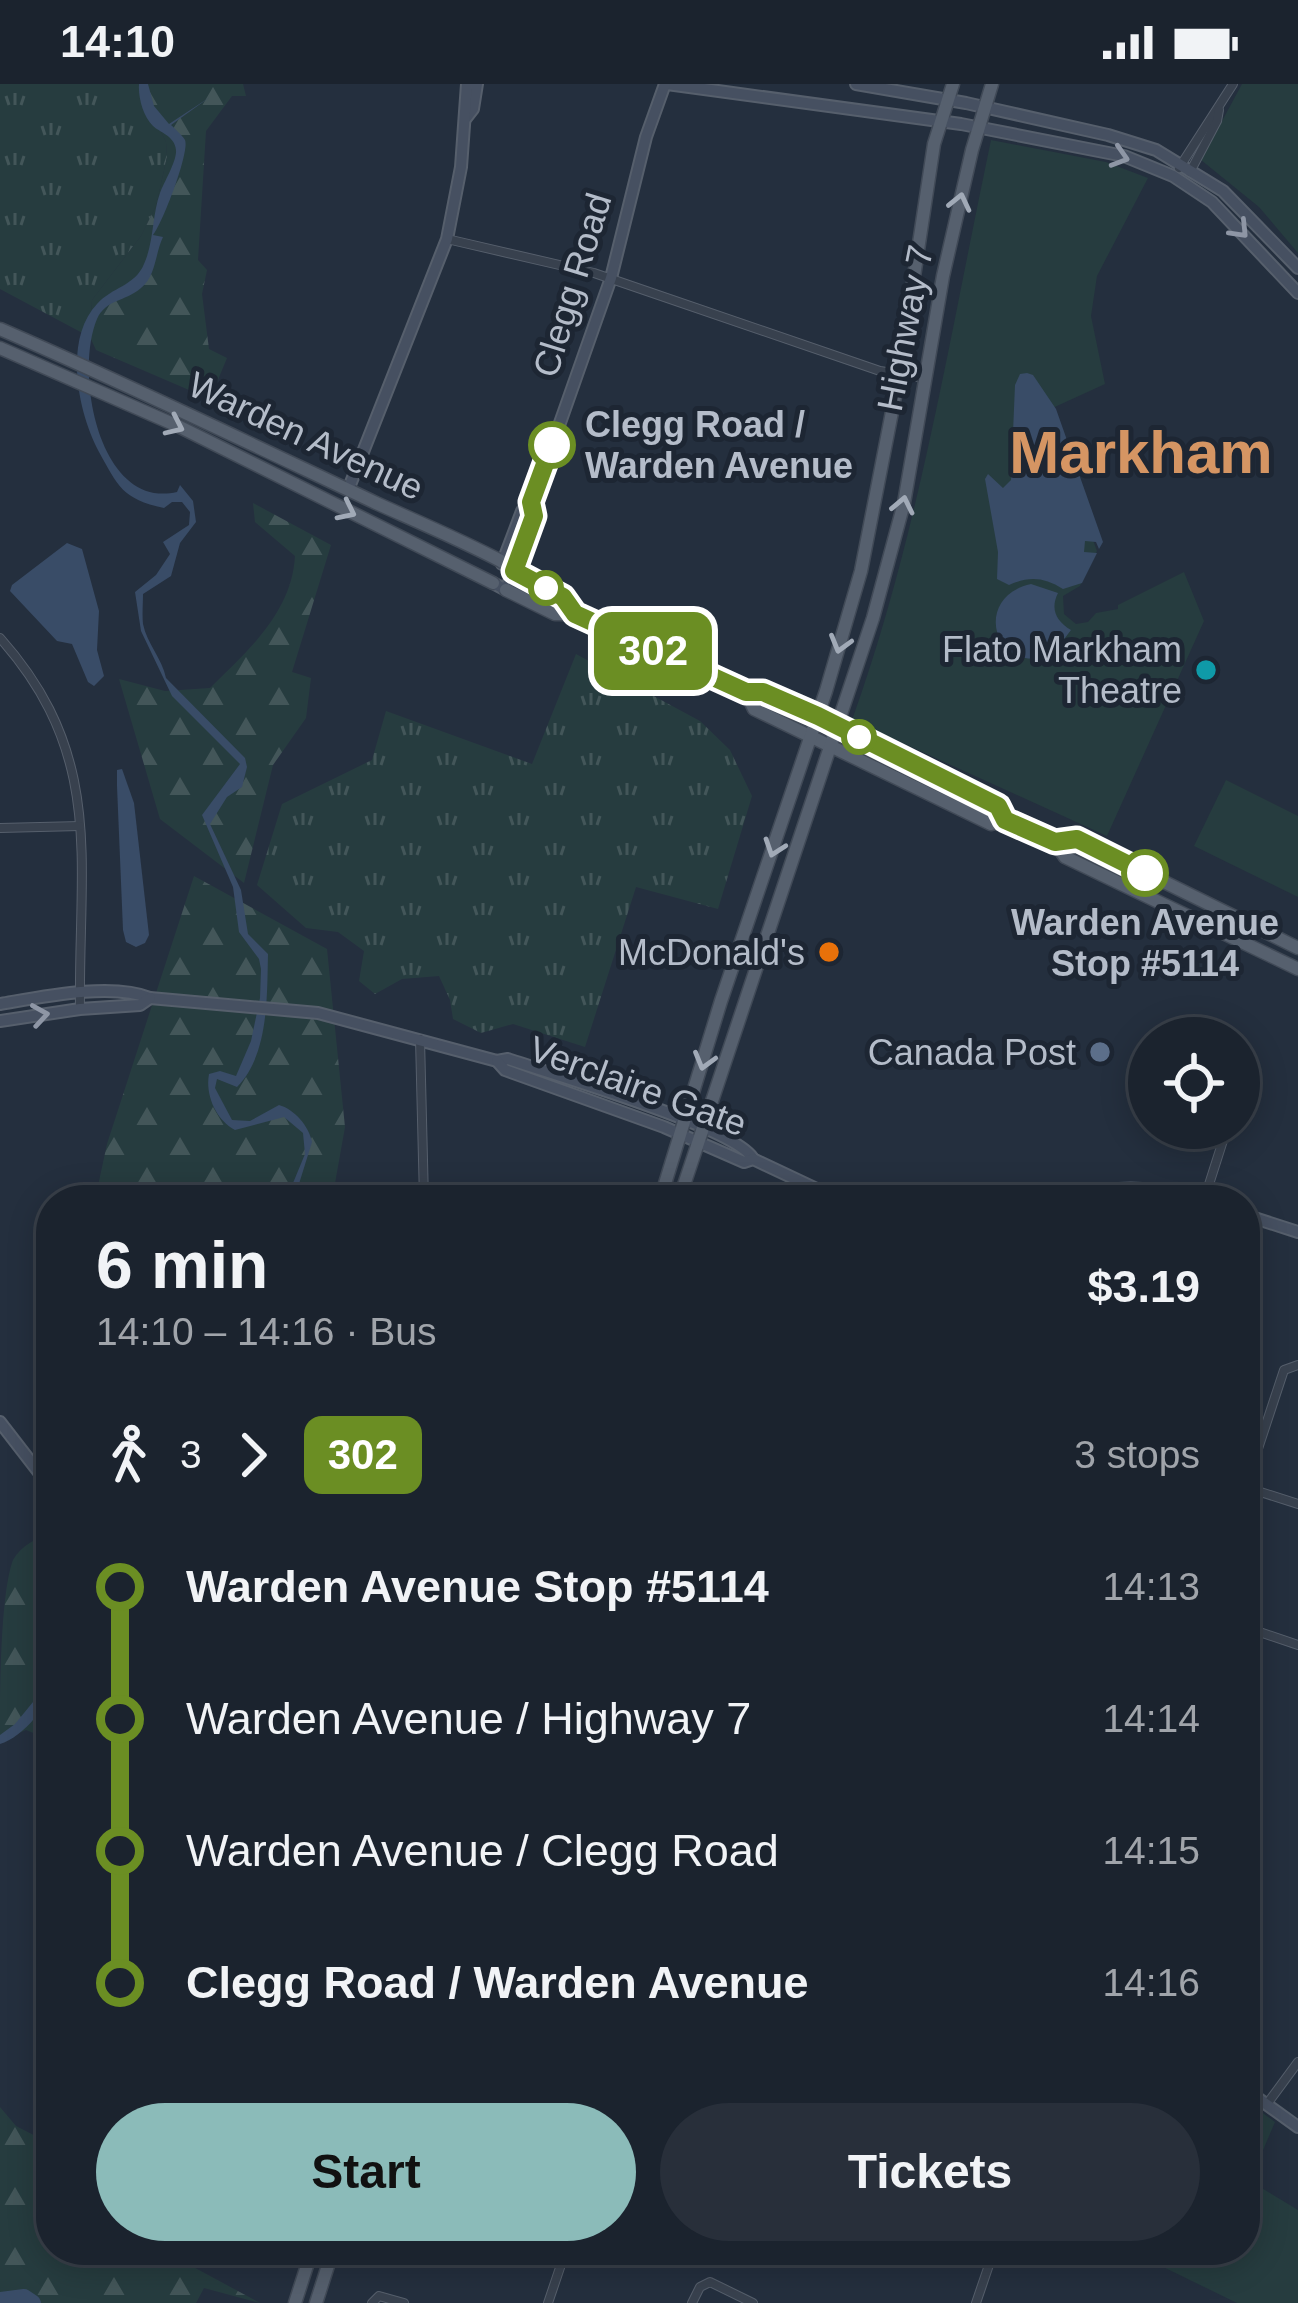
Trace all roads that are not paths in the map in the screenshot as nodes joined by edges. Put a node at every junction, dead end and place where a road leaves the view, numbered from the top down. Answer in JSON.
{"nodes":[{"id":1,"x":467,"y":84,"type":"edge"},
{"id":2,"x":477,"y":84,"type":"edge"},
{"id":3,"x":666,"y":84,"type":"edge"},
{"id":4,"x":856,"y":84,"type":"edge"},
{"id":5,"x":953,"y":84,"type":"edge"},
{"id":6,"x":992,"y":84,"type":"edge"},
{"id":7,"x":1233,"y":84,"type":"edge"},
{"id":8,"x":947,"y":99,"type":"junction"},
{"id":9,"x":986,"y":108,"type":"junction"},
{"id":10,"x":466,"y":118,"type":"junction"},
{"id":11,"x":941,"y":122,"type":"junction"},
{"id":12,"x":978,"y":128,"type":"junction"},
{"id":13,"x":1187,"y":166,"type":"junction"},
{"id":14,"x":1179,"y":180,"type":"junction"},
{"id":15,"x":447,"y":239,"type":"junction"},
{"id":16,"x":1298,"y":268,"type":"edge"},
{"id":17,"x":611,"y":278,"type":"junction"},
{"id":18,"x":1298,"y":293,"type":"edge"},
{"id":19,"x":0,"y":329,"type":"edge"},
{"id":20,"x":0,"y":348,"type":"edge"},
{"id":21,"x":899,"y":376,"type":"junction"},
{"id":22,"x":925,"y":378,"type":"junction"},
{"id":23,"x":348,"y":490,"type":"junction"},
{"id":24,"x":508,"y":567,"type":"junction"},
{"id":25,"x":500,"y":586,"type":"junction"},
{"id":26,"x":575,"y":614,"type":"junction"},
{"id":27,"x":0,"y":638,"type":"edge"},
{"id":28,"x":746,"y":692,"type":"junction"},
{"id":29,"x":818,"y":716,"type":"junction"},
{"id":30,"x":839,"y":727,"type":"junction"},
{"id":31,"x":809,"y":737,"type":"junction"},
{"id":32,"x":831,"y":747,"type":"junction"},
{"id":33,"x":1005,"y":820,"type":"junction"},
{"id":34,"x":80,"y":826,"type":"junction"},
{"id":35,"x":0,"y":829,"type":"edge"},
{"id":36,"x":1055,"y":842,"type":"junction"},
{"id":37,"x":1298,"y":948,"type":"edge"},
{"id":38,"x":1298,"y":968,"type":"edge"},
{"id":39,"x":80,"y":994,"type":"junction"},
{"id":40,"x":150,"y":998,"type":"junction"},
{"id":41,"x":0,"y":1004,"type":"edge"},
{"id":42,"x":80,"y":1009,"type":"junction"},
{"id":43,"x":0,"y":1021,"type":"edge"},
{"id":44,"x":420,"y":1038,"type":"junction"},
{"id":45,"x":497,"y":1061,"type":"junction"},
{"id":46,"x":684,"y":1128,"type":"junction"},
{"id":47,"x":699,"y":1134,"type":"junction"},
{"id":48,"x":1219,"y":1149,"type":"edge"},
{"id":49,"x":424,"y":1185,"type":"edge"},
{"id":50,"x":665,"y":1185,"type":"edge"},
{"id":51,"x":684,"y":1185,"type":"edge"},
{"id":52,"x":808,"y":1185,"type":"edge"},
{"id":53,"x":1206,"y":1185,"type":"edge"},
{"id":54,"x":1260,"y":1220,"type":"edge"},
{"id":55,"x":1298,"y":1232,"type":"edge"},
{"id":56,"x":1298,"y":1365,"type":"edge"},
{"id":57,"x":0,"y":1422,"type":"edge"},
{"id":58,"x":1260,"y":1442,"type":"edge"},
{"id":59,"x":36,"y":1469,"type":"edge"},
{"id":60,"x":1260,"y":1492,"type":"edge"},
{"id":61,"x":1298,"y":1504,"type":"edge"},
{"id":62,"x":1260,"y":1632,"type":"edge"},
{"id":63,"x":1298,"y":1645,"type":"edge"},
{"id":64,"x":1298,"y":2062,"type":"edge"},
{"id":65,"x":1260,"y":2100,"type":"edge"},
{"id":66,"x":1267,"y":2105,"type":"junction"},
{"id":67,"x":1298,"y":2127,"type":"edge"},
{"id":68,"x":307,"y":2265,"type":"edge"},
{"id":69,"x":328,"y":2265,"type":"edge"},
{"id":70,"x":561,"y":2265,"type":"edge"},
{"id":71,"x":989,"y":2265,"type":"edge"},
{"id":72,"x":295,"y":2303,"type":"edge"},
{"id":73,"x":316,"y":2303,"type":"edge"},
{"id":74,"x":372,"y":2303,"type":"edge"},
{"id":75,"x":404,"y":2303,"type":"edge"},
{"id":76,"x":548,"y":2303,"type":"edge"},
{"id":77,"x":692,"y":2303,"type":"edge"},
{"id":78,"x":753,"y":2303,"type":"edge"},
{"id":79,"x":976,"y":2303,"type":"edge"}],
"edges":[{"from":1,"to":10,"type":"main road"},
{"from":2,"to":10,"type":"main road"},
{"from":3,"to":11,"type":"main road"},
{"from":3,"to":17,"type":"main road","name":"Clegg Road"},
{"from":4,"to":8,"type":"main road"},
{"from":5,"to":8,"type":"main road","name":"Highway 7"},
{"from":6,"to":9,"type":"main road","name":"Highway 7"},
{"from":7,"to":13,"type":"street"},
{"from":8,"to":9,"type":"main road"},
{"from":8,"to":11,"type":"main road","name":"Highway 7"},
{"from":9,"to":12,"type":"main road","name":"Highway 7"},
{"from":9,"to":13,"type":"main road"},
{"from":10,"to":15,"type":"main road"},
{"from":11,"to":12,"type":"main road"},
{"from":11,"to":21,"type":"main road","name":"Highway 7"},
{"from":12,"to":14,"type":"main road","one_way":true},
{"from":22,"to":12,"type":"main road","name":"Highway 7","one_way":true},
{"from":13,"to":14,"type":"street"},
{"from":13,"to":16,"type":"main road"},
{"from":14,"to":18,"type":"main road","one_way":true},
{"from":15,"to":17,"type":"street"},
{"from":15,"to":23,"type":"main road"},
{"from":17,"to":21,"type":"street"},
{"from":17,"to":24,"type":"main road","name":"Clegg Road"},
{"from":19,"to":23,"type":"main road","name":"Warden Avenue"},
{"from":20,"to":25,"type":"main road","name":"Warden Avenue","one_way":true},
{"from":21,"to":22,"type":"street"},
{"from":21,"to":29,"type":"main road","name":"Highway 7","one_way":true},
{"from":30,"to":22,"type":"main road","name":"Highway 7","one_way":true},
{"from":23,"to":24,"type":"main road","name":"Warden Avenue"},
{"from":24,"to":25,"type":"main road","name":"Clegg Road"},
{"from":24,"to":26,"type":"main road","name":"Warden Avenue"},
{"from":25,"to":26,"type":"main road","name":"Warden Avenue"},
{"from":26,"to":28,"type":"main road","name":"Warden Avenue"},
{"from":27,"to":34,"type":"street"},
{"from":28,"to":29,"type":"main road","name":"Warden Avenue"},
{"from":28,"to":31,"type":"main road","name":"Warden Avenue"},
{"from":29,"to":30,"type":"main road","name":"Warden Avenue"},
{"from":29,"to":31,"type":"main road","name":"Highway 7"},
{"from":30,"to":32,"type":"main road","name":"Highway 7"},
{"from":30,"to":33,"type":"main road","name":"Warden Avenue"},
{"from":31,"to":32,"type":"main road","name":"Warden Avenue"},
{"from":31,"to":46,"type":"main road","name":"Highway 7","one_way":true},
{"from":32,"to":33,"type":"main road","name":"Warden Avenue"},
{"from":32,"to":47,"type":"main road","name":"Highway 7"},
{"from":33,"to":36,"type":"main road","name":"Warden Avenue"},
{"from":34,"to":35,"type":"street"},
{"from":34,"to":39,"type":"street"},
{"from":36,"to":37,"type":"main road","name":"Warden Avenue"},
{"from":36,"to":38,"type":"main road","name":"Warden Avenue"},
{"from":39,"to":40,"type":"main road"},
{"from":39,"to":41,"type":"main road"},
{"from":39,"to":42,"type":"street"},
{"from":40,"to":42,"type":"main road"},
{"from":40,"to":44,"type":"main road"},
{"from":43,"to":42,"type":"main road","one_way":true},
{"from":44,"to":45,"type":"main road"},
{"from":44,"to":49,"type":"street"},
{"from":45,"to":46,"type":"main road","name":"Verclaire Gate"},
{"from":45,"to":46,"type":"main road","name":"Verclaire Gate"},
{"from":46,"to":47,"type":"main road","name":"Verclaire Gate"},
{"from":46,"to":50,"type":"main road","name":"Highway 7"},
{"from":47,"to":51,"type":"main road","name":"Highway 7"},
{"from":47,"to":52,"type":"main road","name":"Verclaire Gate"},
{"from":48,"to":53,"type":"street"},
{"from":54,"to":55,"type":"main road"},
{"from":56,"to":58,"type":"street"},
{"from":57,"to":59,"type":"main road"},
{"from":60,"to":61,"type":"street"},
{"from":62,"to":63,"type":"street"},
{"from":64,"to":66,"type":"street"},
{"from":65,"to":66,"type":"main road"},
{"from":66,"to":67,"type":"main road"},
{"from":68,"to":72,"type":"main road"},
{"from":69,"to":73,"type":"main road"},
{"from":70,"to":76,"type":"street"},
{"from":71,"to":79,"type":"street"},
{"from":74,"to":75,"type":"street"},
{"from":77,"to":78,"type":"street"}]}
